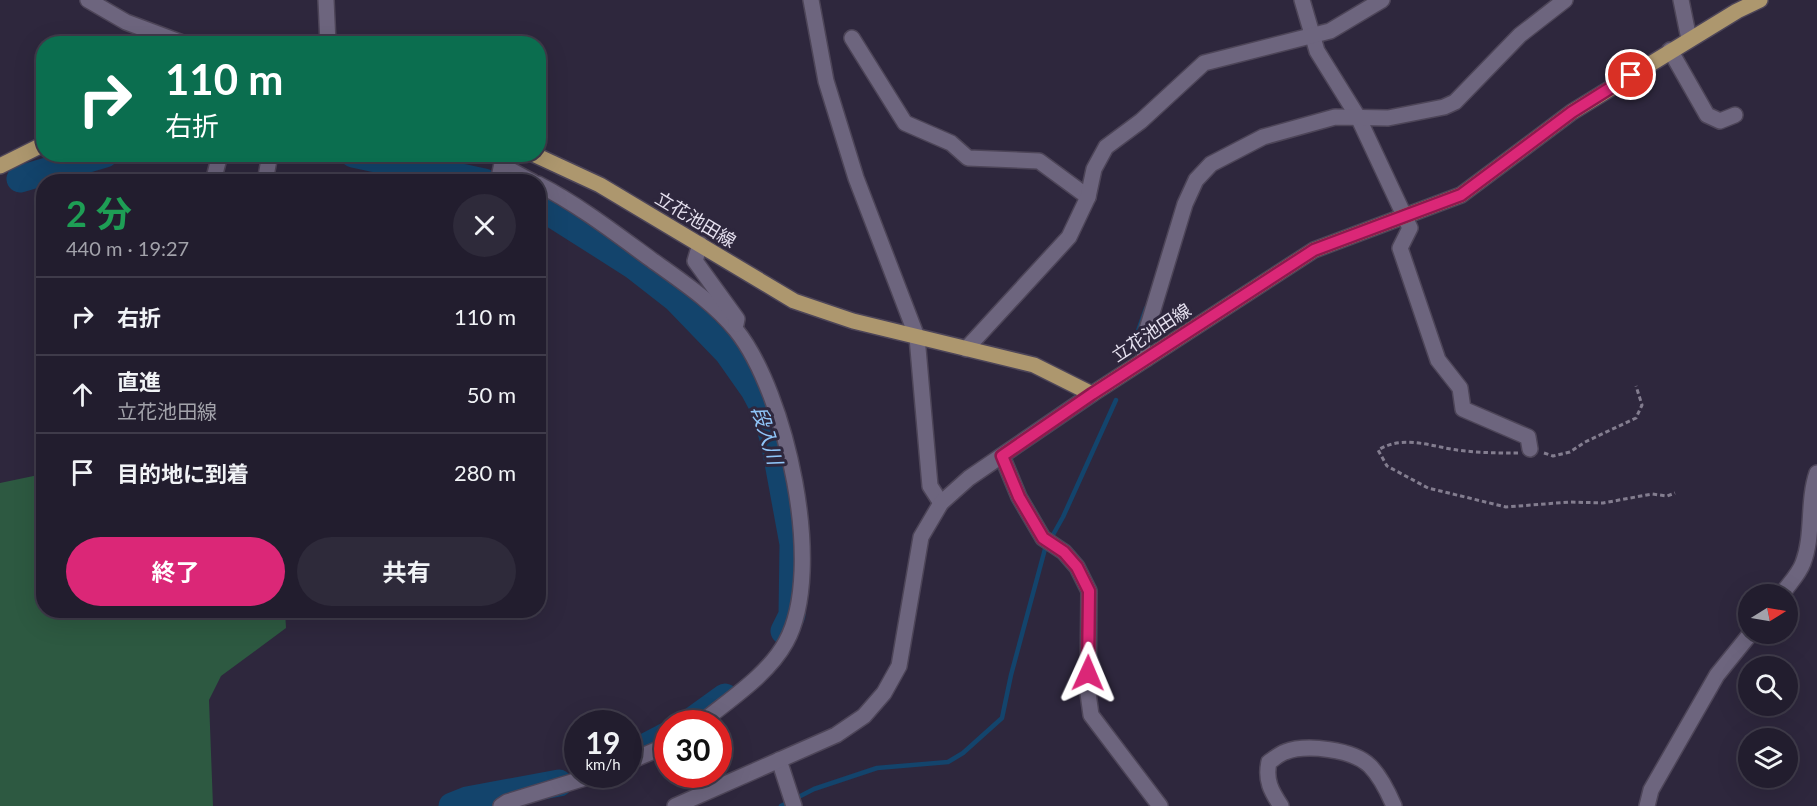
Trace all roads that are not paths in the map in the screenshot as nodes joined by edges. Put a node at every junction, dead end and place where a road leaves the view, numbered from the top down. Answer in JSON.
{"nodes":[{"id":1,"x":87,"y":0,"type":"edge"},
{"id":2,"x":326,"y":0,"type":"edge"},
{"id":3,"x":811,"y":0,"type":"edge"},
{"id":4,"x":1302,"y":0,"type":"edge"},
{"id":5,"x":1382,"y":0,"type":"edge"},
{"id":6,"x":1565,"y":0,"type":"edge"},
{"id":7,"x":1681,"y":0,"type":"edge"},
{"id":8,"x":1760,"y":0,"type":"edge"},
{"id":9,"x":163,"y":36,"type":"edge"},
{"id":10,"x":328,"y":36,"type":"edge"},
{"id":11,"x":1312,"y":36,"type":"junction"},
{"id":12,"x":852,"y":38,"type":"dead end"},
{"id":13,"x":1689,"y":39,"type":"junction"},
{"id":14,"x":1670,"y":50,"type":"junction"},
{"id":15,"x":1735,"y":115,"type":"dead end"},
{"id":16,"x":1358,"y":117,"type":"junction"},
{"id":17,"x":36,"y":148,"type":"edge"},
{"id":18,"x":546,"y":160,"type":"edge"},
{"id":19,"x":506,"y":162,"type":"edge"},
{"id":20,"x":0,"y":166,"type":"edge"},
{"id":21,"x":522,"y":174,"type":"edge"},
{"id":22,"x":546,"y":188,"type":"edge"},
{"id":23,"x":1088,"y":196,"type":"junction"},
{"id":24,"x":1406,"y":216,"type":"junction"},
{"id":25,"x":700,"y":244,"type":"junction"},
{"id":26,"x":736,"y":330,"type":"junction"},
{"id":27,"x":917,"y":337,"type":"junction"},
{"id":28,"x":966,"y":349,"type":"junction"},
{"id":29,"x":1146,"y":359,"type":"junction"},
{"id":30,"x":1092,"y":394,"type":"junction"},
{"id":31,"x":1530,"y":449,"type":"road end"},
{"id":32,"x":1002,"y":456,"type":"junction"},
{"id":33,"x":1817,"y":473,"type":"edge"},
{"id":34,"x":941,"y":502,"type":"junction"},
{"id":35,"x":1790,"y":584,"type":"edge"},
{"id":36,"x":1742,"y":644,"type":"edge"},
{"id":37,"x":716,"y":710,"type":"edge"},
{"id":38,"x":779,"y":760,"type":"junction"},
{"id":39,"x":564,"y":784,"type":"edge"},
{"id":40,"x":501,"y":806,"type":"edge"},
{"id":41,"x":675,"y":806,"type":"edge"},
{"id":42,"x":794,"y":806,"type":"edge"},
{"id":43,"x":1160,"y":806,"type":"edge"},
{"id":44,"x":1281,"y":806,"type":"edge"},
{"id":45,"x":1394,"y":806,"type":"edge"},
{"id":46,"x":1647,"y":806,"type":"edge"}],
"edges":[{"from":1,"to":9,"type":"street"},
{"from":2,"to":10,"type":"street"},
{"from":3,"to":27,"type":"street"},
{"from":4,"to":11,"type":"street"},
{"from":5,"to":11,"type":"street"},
{"from":6,"to":16,"type":"street"},
{"from":7,"to":13,"type":"street"},
{"from":8,"to":13,"type":"main road","name":"立花池田線"},
{"from":11,"to":16,"type":"street"},
{"from":11,"to":23,"type":"street"},
{"from":12,"to":23,"type":"street"},
{"from":13,"to":14,"type":"main road","name":"立花池田線"},
{"from":14,"to":15,"type":"street"},
{"from":14,"to":24,"type":"main road","name":"立花池田線"},
{"from":16,"to":24,"type":"street"},
{"from":16,"to":29,"type":"street"},
{"from":17,"to":20,"type":"main road"},
{"from":18,"to":25,"type":"main road","name":"立花池田線"},
{"from":19,"to":21,"type":"street"},
{"from":22,"to":26,"type":"street"},
{"from":23,"to":28,"type":"street"},
{"from":24,"to":29,"type":"main road","name":"立花池田線"},
{"from":24,"to":31,"type":"street"},
{"from":25,"to":26,"type":"street"},
{"from":25,"to":27,"type":"main road","name":"立花池田線"},
{"from":26,"to":37,"type":"street"},
{"from":27,"to":28,"type":"main road","name":"立花池田線"},
{"from":27,"to":34,"type":"street"},
{"from":28,"to":30,"type":"main road","name":"立花池田線"},
{"from":29,"to":30,"type":"main road","name":"立花池田線"},
{"from":30,"to":32,"type":"street"},
{"from":32,"to":34,"type":"street"},
{"from":32,"to":43,"type":"street"},
{"from":33,"to":35,"type":"street"},
{"from":34,"to":38,"type":"street"},
{"from":36,"to":46,"type":"street"},
{"from":38,"to":41,"type":"street"},
{"from":38,"to":42,"type":"street"},
{"from":39,"to":40,"type":"street"},
{"from":44,"to":45,"type":"street"}]}
